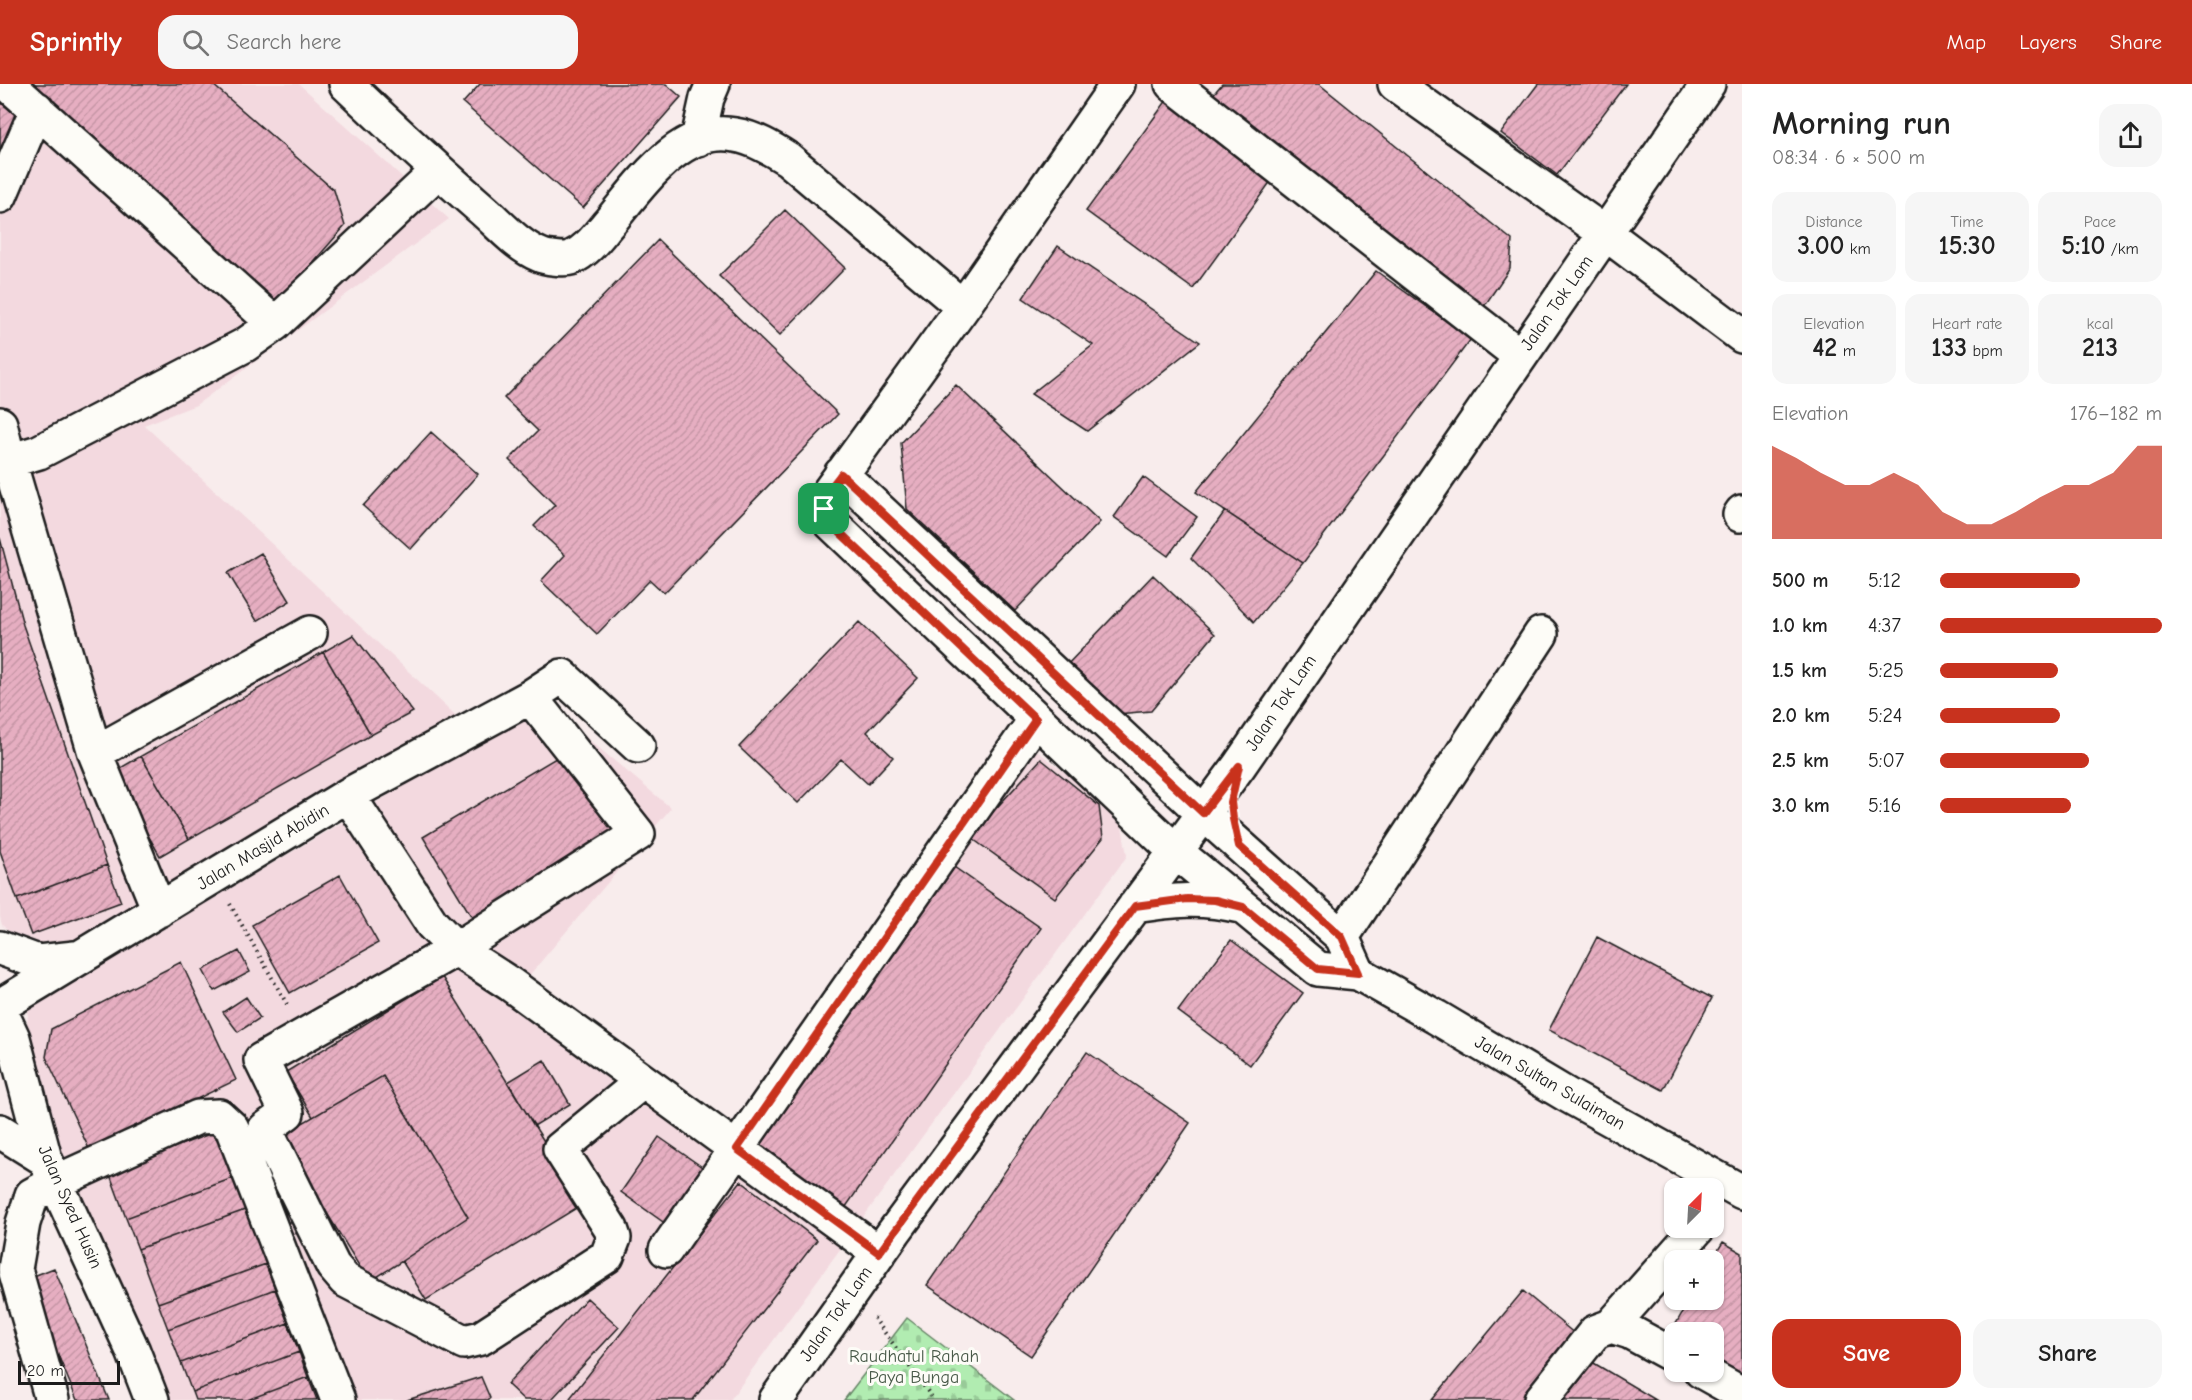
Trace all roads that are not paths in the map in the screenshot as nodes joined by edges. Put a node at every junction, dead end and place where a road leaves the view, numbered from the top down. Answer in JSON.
{"nodes":[{"id":1,"x":8,"y":84,"type":"edge"},
{"id":2,"x":346,"y":84,"type":"edge"},
{"id":3,"x":713,"y":84,"type":"edge"},
{"id":4,"x":1118,"y":84,"type":"edge"},
{"id":5,"x":1172,"y":84,"type":"edge"},
{"id":6,"x":1395,"y":84,"type":"edge"},
{"id":7,"x":1700,"y":87,"type":"edge"},
{"id":8,"x":37,"y":109,"type":"junction"},
{"id":9,"x":698,"y":139,"type":"junction"},
{"id":10,"x":438,"y":171,"type":"junction"},
{"id":11,"x":0,"y":196,"type":"edge"},
{"id":12,"x":1605,"y":233,"type":"junction"},
{"id":13,"x":963,"y":307,"type":"junction"},
{"id":14,"x":275,"y":324,"type":"junction"},
{"id":15,"x":1738,"y":324,"type":"edge"},
{"id":16,"x":1520,"y":356,"type":"junction"},
{"id":17,"x":0,"y":424,"type":"edge"},
{"id":18,"x":9,"y":461,"type":"junction"},
{"id":19,"x":841,"y":474,"type":"junction"},
{"id":20,"x":310,"y":633,"type":"dead end"},
{"id":21,"x":1541,"y":634,"type":"dead end"},
{"id":22,"x":530,"y":696,"type":"junction"},
{"id":23,"x":1036,"y":719,"type":"junction"},
{"id":24,"x":638,"y":746,"type":"dead end"},
{"id":25,"x":95,"y":753,"type":"junction"},
{"id":26,"x":1239,"y":766,"type":"junction"},
{"id":27,"x":348,"y":795,"type":"junction"},
{"id":28,"x":1203,"y":813,"type":"junction"},
{"id":29,"x":1239,"y":846,"type":"junction"},
{"id":30,"x":1183,"y":858,"type":"junction"},
{"id":31,"x":1135,"y":906,"type":"junction"},
{"id":32,"x":1243,"y":907,"type":"junction"},
{"id":33,"x":159,"y":910,"type":"junction"},
{"id":34,"x":1342,"y":937,"type":"junction"},
{"id":35,"x":0,"y":948,"type":"edge"},
{"id":36,"x":456,"y":949,"type":"junction"},
{"id":37,"x":80,"y":958,"type":"junction"},
{"id":38,"x":1358,"y":973,"type":"junction"},
{"id":39,"x":0,"y":1008,"type":"edge"},
{"id":40,"x":643,"y":1081,"type":"junction"},
{"id":41,"x":0,"y":1131,"type":"edge"},
{"id":42,"x":737,"y":1149,"type":"junction"},
{"id":43,"x":50,"y":1170,"type":"junction"},
{"id":44,"x":1730,"y":1196,"type":"edge"},
{"id":45,"x":1689,"y":1238,"type":"edge"},
{"id":46,"x":666,"y":1250,"type":"dead end"},
{"id":47,"x":879,"y":1253,"type":"junction"},
{"id":48,"x":1611,"y":1326,"type":"junction"},
{"id":49,"x":1664,"y":1351,"type":"edge"},
{"id":50,"x":1721,"y":1382,"type":"edge"},
{"id":51,"x":1742,"y":1394,"type":"edge"},
{"id":52,"x":52,"y":1400,"type":"edge"},
{"id":53,"x":152,"y":1400,"type":"edge"},
{"id":54,"x":338,"y":1400,"type":"edge"},
{"id":55,"x":776,"y":1400,"type":"edge"},
{"id":56,"x":1540,"y":1400,"type":"edge"}],
"edges":[{"from":1,"to":8,"type":"street"},
{"from":2,"to":10,"type":"street"},
{"from":3,"to":9,"type":"street"},
{"from":4,"to":13,"type":"street","name":"Jalan Sultan Sulaiman"},
{"from":5,"to":16,"type":"street"},
{"from":6,"to":12,"type":"street"},
{"from":7,"to":12,"type":"street","name":"Jalan Tok Lam"},
{"from":8,"to":11,"type":"street"},
{"from":8,"to":14,"type":"street"},
{"from":9,"to":10,"type":"street"},
{"from":9,"to":13,"type":"street"},
{"from":10,"to":14,"type":"street"},
{"from":12,"to":15,"type":"street"},
{"from":12,"to":16,"type":"street","name":"Jalan Tok Lam"},
{"from":13,"to":19,"type":"street","name":"Jalan Sultan Sulaiman"},
{"from":14,"to":18,"type":"street"},
{"from":16,"to":26,"type":"street","name":"Jalan Tok Lam"},
{"from":17,"to":18,"type":"street"},
{"from":18,"to":25,"type":"street"},
{"from":19,"to":23,"type":"street","name":"Jalan Sultan Sulaiman"},
{"from":19,"to":28,"type":"street"},
{"from":20,"to":25,"type":"street"},
{"from":21,"to":34,"type":"street"},
{"from":22,"to":24,"type":"street","name":"Jalan Masjid Abidin"},
{"from":22,"to":27,"type":"street","name":"Jalan Masjid Abidin"},
{"from":22,"to":36,"type":"street"},
{"from":23,"to":30,"type":"street","name":"Jalan Sultan Sulaiman"},
{"from":23,"to":42,"type":"street"},
{"from":25,"to":33,"type":"street"},
{"from":26,"to":28,"type":"street","name":"Jalan Tok Lam"},
{"from":26,"to":29,"type":"street"},
{"from":27,"to":33,"type":"street","name":"Jalan Masjid Abidin"},
{"from":27,"to":36,"type":"street"},
{"from":28,"to":29,"type":"street"},
{"from":28,"to":30,"type":"street","name":"Jalan Tok Lam"},
{"from":29,"to":34,"type":"street"},
{"from":30,"to":31,"type":"street","name":"Jalan Tok Lam"},
{"from":30,"to":32,"type":"street","name":"Jalan Sultan Sulaiman"},
{"from":31,"to":32,"type":"street"},
{"from":31,"to":47,"type":"street","name":"Jalan Tok Lam"},
{"from":32,"to":38,"type":"street","name":"Jalan Sultan Sulaiman"},
{"from":33,"to":37,"type":"street","name":"Jalan Masjid Abidin"},
{"from":34,"to":38,"type":"street"},
{"from":35,"to":37,"type":"street"},
{"from":36,"to":40,"type":"street"},
{"from":36,"to":40,"type":"street"},
{"from":37,"to":39,"type":"street","name":"Jalan Masjid Abidin"},
{"from":38,"to":44,"type":"street","name":"Jalan Sultan Sulaiman"},
{"from":39,"to":43,"type":"street","name":"Jalan Syed Husin"},
{"from":40,"to":42,"type":"street"},
{"from":41,"to":43,"type":"street"},
{"from":42,"to":46,"type":"street"},
{"from":42,"to":47,"type":"street"},
{"from":43,"to":52,"type":"street"},
{"from":43,"to":53,"type":"street","name":"Jalan Syed Husin"},
{"from":43,"to":54,"type":"street"},
{"from":45,"to":48,"type":"street"},
{"from":47,"to":55,"type":"street","name":"Jalan Tok Lam"},
{"from":48,"to":49,"type":"street"},
{"from":48,"to":56,"type":"street"},
{"from":50,"to":51,"type":"street"}]}
